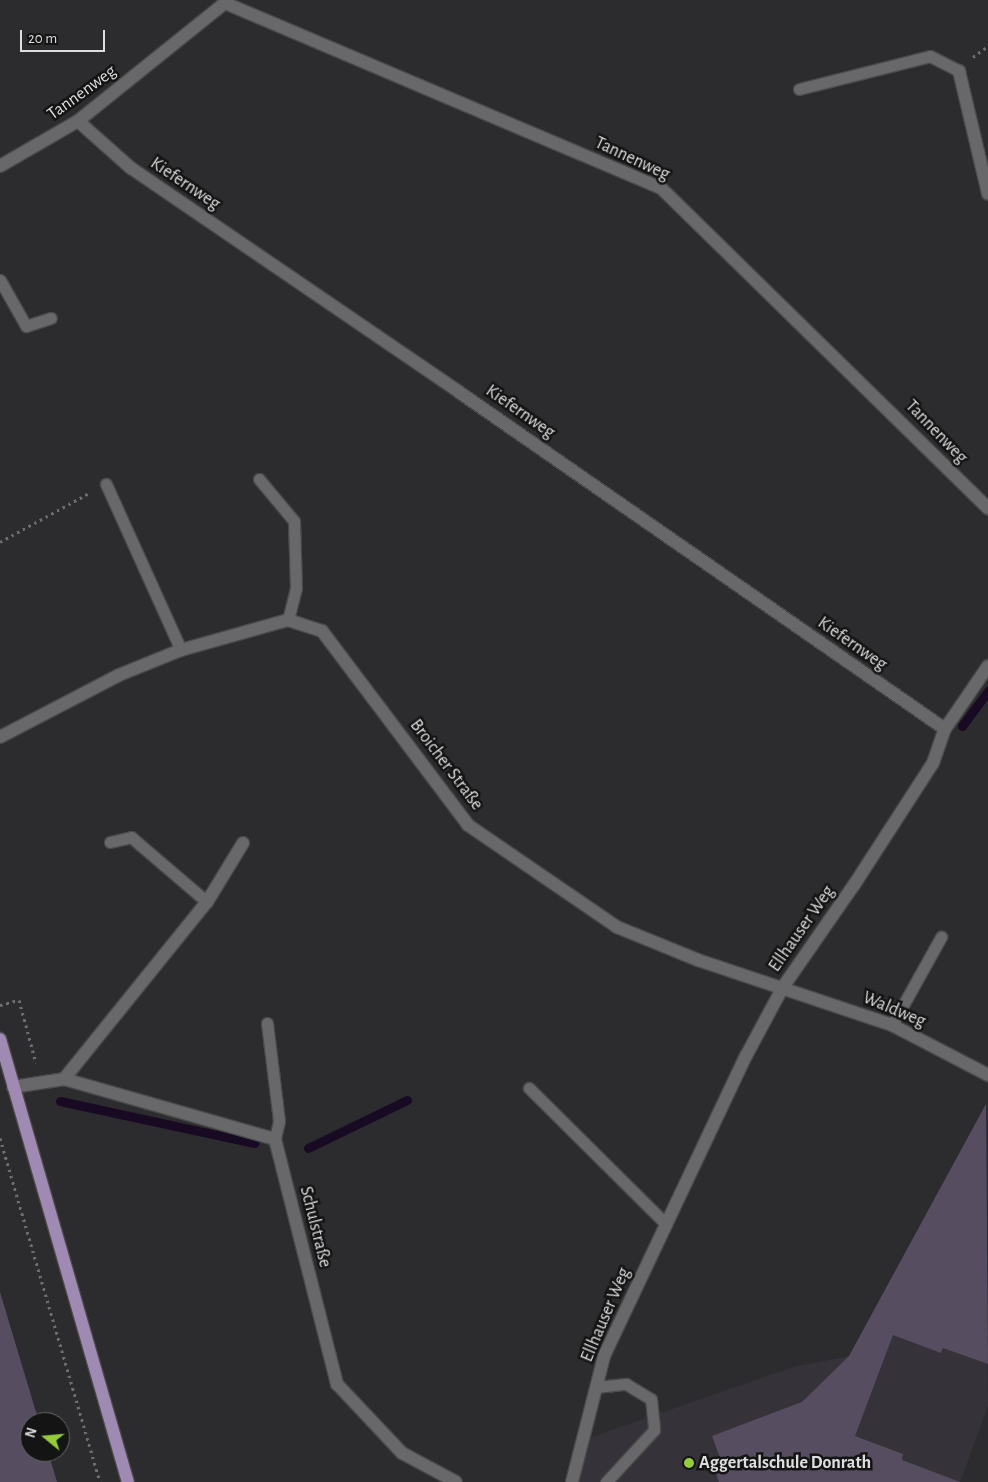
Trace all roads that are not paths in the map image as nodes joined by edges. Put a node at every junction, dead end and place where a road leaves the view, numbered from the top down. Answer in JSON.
{"nodes":[{"id":1,"x":220,"y":1,"type":"edge"},
{"id":2,"x":959,"y":70,"type":"joint"},
{"id":3,"x":799,"y":90,"type":"dead end"},
{"id":4,"x":78,"y":121,"type":"junction"},
{"id":5,"x":0,"y":166,"type":"edge"},
{"id":6,"x":988,"y":194,"type":"edge"},
{"id":7,"x":0,"y":280,"type":"edge"},
{"id":8,"x":51,"y":318,"type":"dead end"},
{"id":9,"x":259,"y":479,"type":"dead end"},
{"id":10,"x":106,"y":484,"type":"road end"},
{"id":11,"x":988,"y":508,"type":"edge"},
{"id":12,"x":288,"y":620,"type":"junction"},
{"id":13,"x":181,"y":650,"type":"junction"},
{"id":14,"x":988,"y":666,"type":"edge"},
{"id":15,"x":945,"y":729,"type":"junction"},
{"id":16,"x":0,"y":736,"type":"edge"},
{"id":17,"x":110,"y":842,"type":"dead end"},
{"id":18,"x":243,"y":843,"type":"dead end"},
{"id":19,"x":206,"y":902,"type":"junction"},
{"id":20,"x":941,"y":937,"type":"dead end"},
{"id":21,"x":782,"y":988,"type":"junction"},
{"id":22,"x":267,"y":1023,"type":"dead end"},
{"id":23,"x":892,"y":1025,"type":"junction"},
{"id":24,"x":0,"y":1038,"type":"edge"},
{"id":25,"x":988,"y":1075,"type":"edge"},
{"id":26,"x":64,"y":1079,"type":"junction"},
{"id":27,"x":13,"y":1087,"type":"junction"},
{"id":28,"x":529,"y":1088,"type":"dead end"},
{"id":29,"x":275,"y":1139,"type":"junction"},
{"id":30,"x":666,"y":1224,"type":"junction"},
{"id":31,"x":596,"y":1387,"type":"junction"},
{"id":32,"x":128,"y":1482,"type":"edge"},
{"id":33,"x":456,"y":1482,"type":"edge"},
{"id":34,"x":572,"y":1482,"type":"edge"},
{"id":35,"x":606,"y":1482,"type":"edge"}],
"edges":[{"from":1,"to":4,"type":"street","name":"Tannenweg"},
{"from":1,"to":11,"type":"street","name":"Tannenweg"},
{"from":2,"to":3,"type":"lane"},
{"from":2,"to":6,"type":"street"},
{"from":4,"to":5,"type":"street","name":"Tannenweg"},
{"from":4,"to":15,"type":"street","name":"Kiefernweg"},
{"from":7,"to":8,"type":"lane"},
{"from":9,"to":12,"type":"lane"},
{"from":10,"to":13,"type":"lane"},
{"from":12,"to":13,"type":"street"},
{"from":12,"to":21,"type":"street","name":"Broicher Straße"},
{"from":13,"to":16,"type":"street"},
{"from":14,"to":15,"type":"street","name":"Ellhauser Weg"},
{"from":15,"to":21,"type":"street","name":"Ellhauser Weg"},
{"from":17,"to":19,"type":"lane"},
{"from":18,"to":19,"type":"street"},
{"from":19,"to":26,"type":"street"},
{"from":20,"to":23,"type":"lane"},
{"from":21,"to":23,"type":"street","name":"Waldweg"},
{"from":21,"to":30,"type":"street","name":"Ellhauser Weg"},
{"from":22,"to":29,"type":"lane"},
{"from":23,"to":25,"type":"street","name":"Waldweg"},
{"from":24,"to":27,"type":"main road"},
{"from":26,"to":27,"type":"street"},
{"from":26,"to":29,"type":"street"},
{"from":27,"to":32,"type":"main road"},
{"from":28,"to":30,"type":"lane"},
{"from":29,"to":33,"type":"street","name":"Schulstraße"},
{"from":30,"to":31,"type":"street","name":"Ellhauser Weg"},
{"from":31,"to":34,"type":"street","name":"Ellhauser Weg"},
{"from":31,"to":35,"type":"lane"}]}
